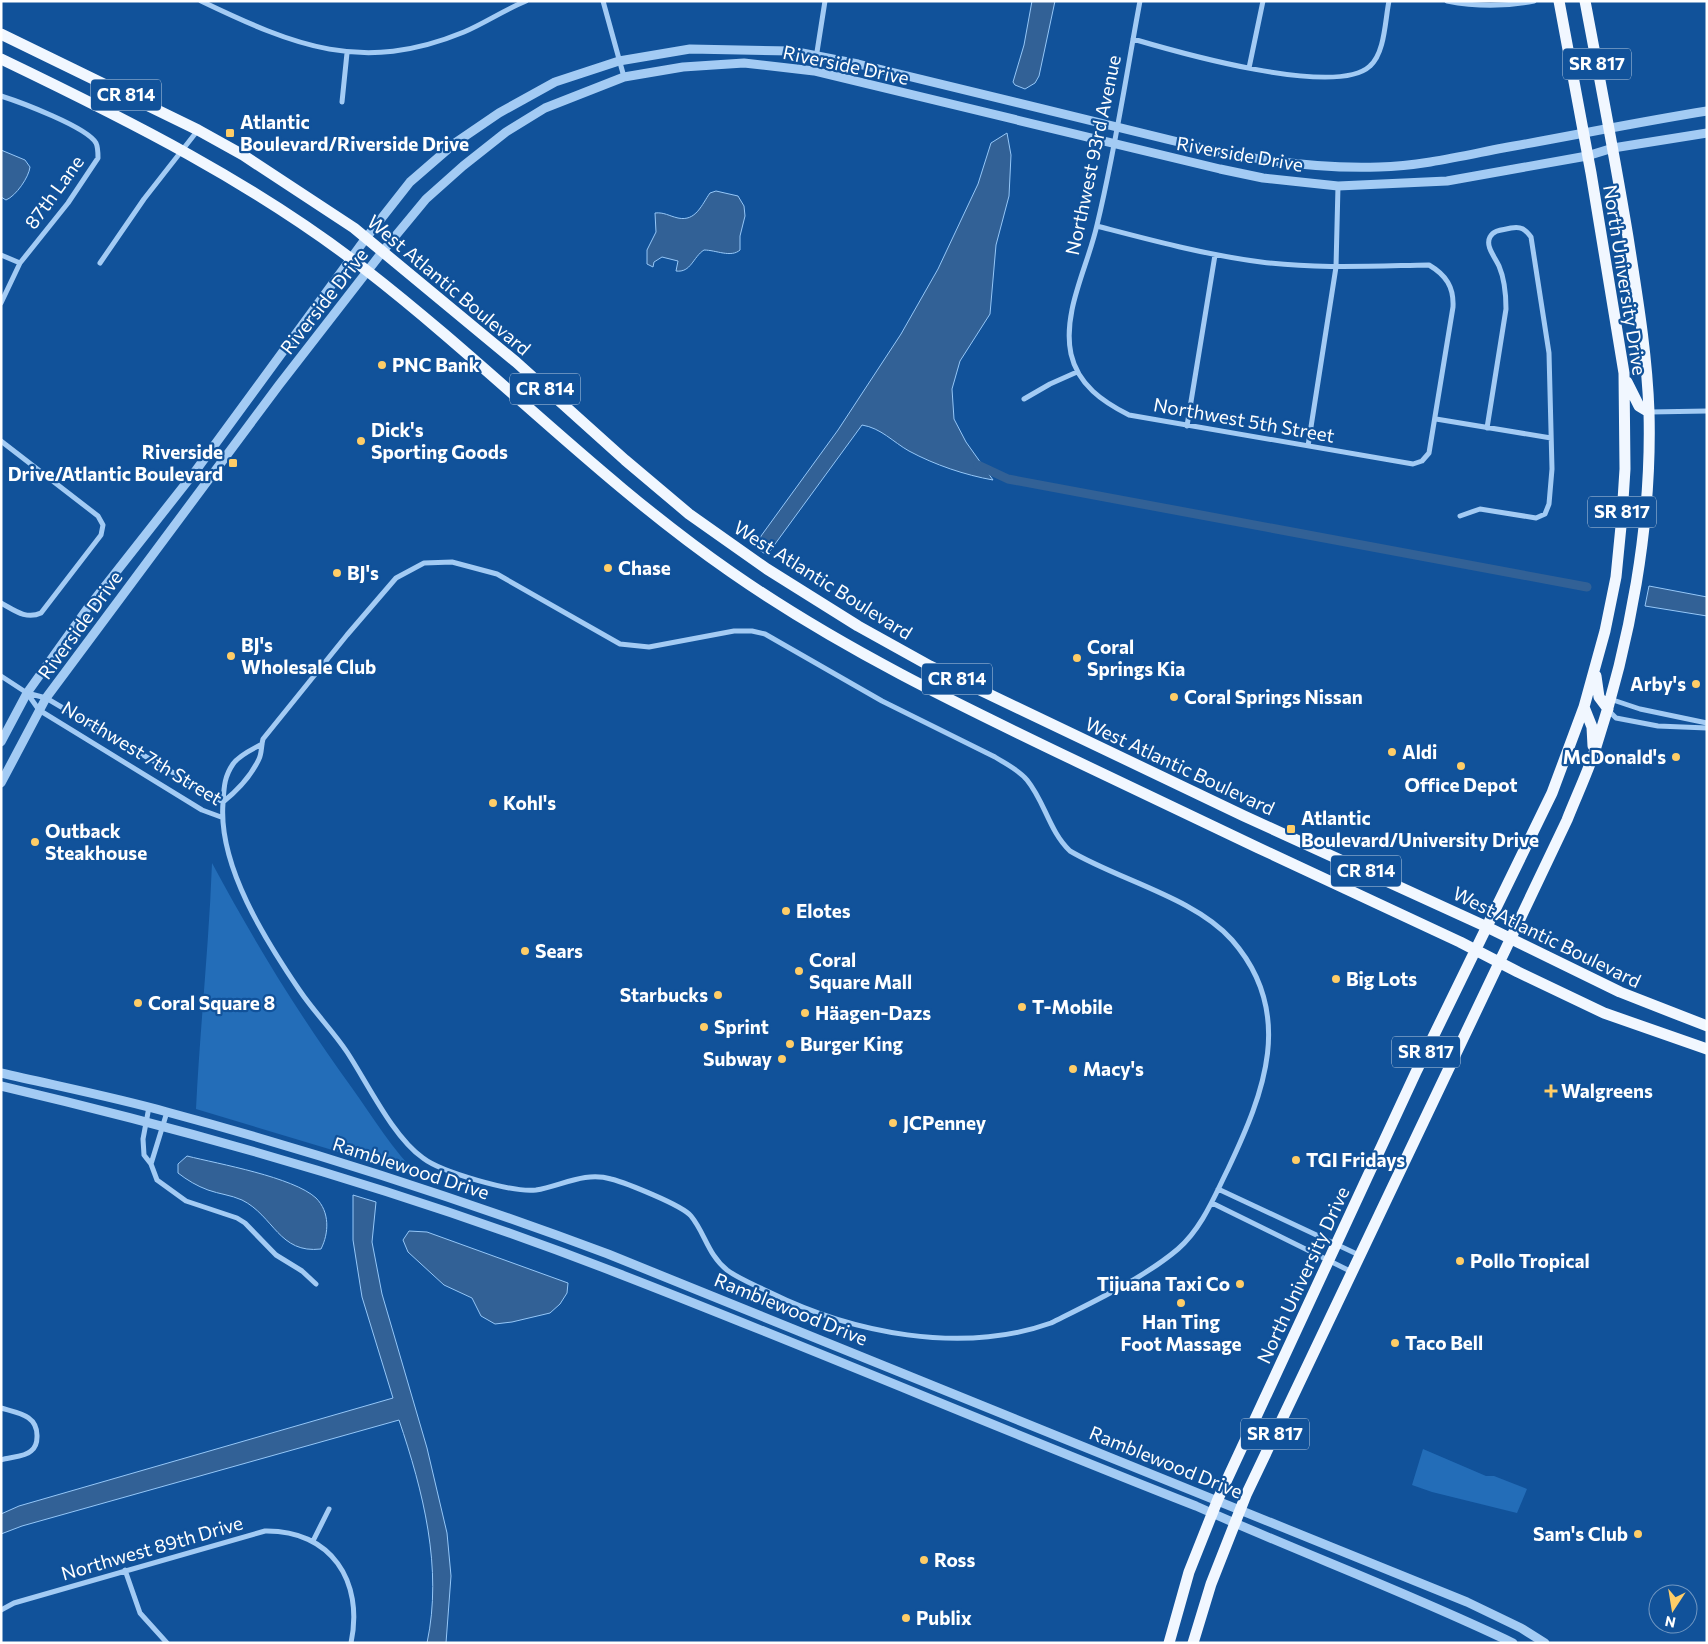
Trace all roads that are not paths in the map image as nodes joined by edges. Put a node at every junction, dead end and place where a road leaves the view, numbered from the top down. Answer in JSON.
{"nodes":[{"id":1,"x":201,"y":1,"type":"edge"},
{"id":2,"x":526,"y":1,"type":"edge"},
{"id":3,"x":604,"y":1,"type":"edge"},
{"id":4,"x":825,"y":1,"type":"edge"},
{"id":5,"x":1140,"y":1,"type":"edge"},
{"id":6,"x":1263,"y":1,"type":"edge"},
{"id":7,"x":1389,"y":1,"type":"edge"},
{"id":8,"x":1447,"y":1,"type":"edge"},
{"id":9,"x":1534,"y":1,"type":"edge"},
{"id":10,"x":1559,"y":1,"type":"edge"},
{"id":11,"x":1586,"y":1,"type":"edge"},
{"id":12,"x":1,"y":34,"type":"edge"},
{"id":13,"x":1133,"y":39,"type":"junction"},
{"id":14,"x":347,"y":53,"type":"junction"},
{"id":15,"x":816,"y":54,"type":"junction"},
{"id":16,"x":1,"y":59,"type":"edge"},
{"id":17,"x":619,"y":61,"type":"junction"},
{"id":18,"x":1249,"y":68,"type":"junction"},
{"id":19,"x":814,"y":71,"type":"junction"},
{"id":20,"x":624,"y":77,"type":"junction"},
{"id":21,"x":1,"y":96,"type":"edge"},
{"id":22,"x":342,"y":102,"type":"dead end"},
{"id":23,"x":1707,"y":111,"type":"edge"},
{"id":24,"x":1609,"y":126,"type":"junction"},
{"id":25,"x":1117,"y":128,"type":"junction"},
{"id":26,"x":198,"y":130,"type":"junction"},
{"id":27,"x":1583,"y":133,"type":"junction"},
{"id":28,"x":1707,"y":133,"type":"edge"},
{"id":29,"x":1113,"y":144,"type":"junction"},
{"id":30,"x":1613,"y":148,"type":"junction"},
{"id":31,"x":184,"y":150,"type":"junction"},
{"id":32,"x":1587,"y":156,"type":"junction"},
{"id":33,"x":1338,"y":186,"type":"junction"},
{"id":34,"x":1097,"y":226,"type":"junction"},
{"id":35,"x":366,"y":238,"type":"junction"},
{"id":36,"x":383,"y":251,"type":"junction"},
{"id":37,"x":1215,"y":254,"type":"junction"},
{"id":38,"x":1,"y":255,"type":"edge"},
{"id":39,"x":351,"y":259,"type":"junction"},
{"id":40,"x":20,"y":263,"type":"junction"},
{"id":41,"x":100,"y":263,"type":"dead end"},
{"id":42,"x":1336,"y":266,"type":"junction"},
{"id":43,"x":367,"y":271,"type":"junction"},
{"id":44,"x":1,"y":303,"type":"edge"},
{"id":45,"x":1077,"y":372,"type":"junction"},
{"id":46,"x":1624,"y":373,"type":"junction"},
{"id":47,"x":1024,"y":398,"type":"dead end"},
{"id":48,"x":1707,"y":411,"type":"edge"},
{"id":49,"x":1649,"y":412,"type":"junction"},
{"id":50,"x":1436,"y":419,"type":"junction"},
{"id":51,"x":1187,"y":426,"type":"junction"},
{"id":52,"x":1487,"y":428,"type":"junction"},
{"id":53,"x":1551,"y":438,"type":"junction"},
{"id":54,"x":1,"y":441,"type":"edge"},
{"id":55,"x":1308,"y":446,"type":"junction"},
{"id":56,"x":1460,"y":516,"type":"dead end"},
{"id":57,"x":1,"y":603,"type":"edge"},
{"id":58,"x":1596,"y":669,"type":"junction"},
{"id":59,"x":1,"y":676,"type":"edge"},
{"id":60,"x":27,"y":693,"type":"junction"},
{"id":61,"x":46,"y":698,"type":"junction"},
{"id":62,"x":1609,"y":704,"type":"junction"},
{"id":63,"x":1584,"y":707,"type":"junction"},
{"id":64,"x":39,"y":710,"type":"junction"},
{"id":65,"x":1707,"y":723,"type":"edge"},
{"id":66,"x":1707,"y":728,"type":"edge"},
{"id":67,"x":1,"y":742,"type":"edge"},
{"id":68,"x":262,"y":744,"type":"junction"},
{"id":69,"x":1594,"y":753,"type":"junction"},
{"id":70,"x":1,"y":783,"type":"edge"},
{"id":71,"x":223,"y":802,"type":"junction"},
{"id":72,"x":221,"y":817,"type":"junction"},
{"id":73,"x":1487,"y":927,"type":"junction"},
{"id":74,"x":1511,"y":940,"type":"junction"},
{"id":75,"x":1476,"y":950,"type":"junction"},
{"id":76,"x":1500,"y":963,"type":"junction"},
{"id":77,"x":1707,"y":1026,"type":"edge"},
{"id":78,"x":1707,"y":1049,"type":"edge"},
{"id":79,"x":1,"y":1073,"type":"edge"},
{"id":80,"x":1,"y":1086,"type":"edge"},
{"id":81,"x":149,"y":1107,"type":"junction"},
{"id":82,"x":167,"y":1112,"type":"junction"},
{"id":83,"x":146,"y":1122,"type":"junction"},
{"id":84,"x":162,"y":1126,"type":"junction"},
{"id":85,"x":151,"y":1164,"type":"junction"},
{"id":86,"x":1218,"y":1189,"type":"junction"},
{"id":87,"x":1212,"y":1203,"type":"junction"},
{"id":88,"x":1337,"y":1244,"type":"junction"},
{"id":89,"x":1359,"y":1255,"type":"junction"},
{"id":90,"x":1329,"y":1260,"type":"junction"},
{"id":91,"x":1352,"y":1272,"type":"junction"},
{"id":92,"x":316,"y":1284,"type":"dead end"},
{"id":93,"x":1,"y":1408,"type":"edge"},
{"id":94,"x":1,"y":1460,"type":"edge"},
{"id":95,"x":1218,"y":1499,"type":"junction"},
{"id":96,"x":1240,"y":1508,"type":"junction"},
{"id":97,"x":329,"y":1509,"type":"dead end"},
{"id":98,"x":1212,"y":1513,"type":"junction"},
{"id":99,"x":1234,"y":1524,"type":"junction"},
{"id":100,"x":313,"y":1540,"type":"junction"},
{"id":101,"x":125,"y":1570,"type":"junction"},
{"id":102,"x":1,"y":1610,"type":"edge"},
{"id":103,"x":167,"y":1643,"type":"edge"},
{"id":104,"x":351,"y":1643,"type":"edge"},
{"id":105,"x":1169,"y":1643,"type":"edge"},
{"id":106,"x":1193,"y":1643,"type":"edge"},
{"id":107,"x":1513,"y":1643,"type":"edge"},
{"id":108,"x":1545,"y":1643,"type":"edge"}],
"edges":[{"from":1,"to":14,"type":"street"},
{"from":2,"to":14,"type":"street"},
{"from":3,"to":17,"type":"street"},
{"from":4,"to":15,"type":"street"},
{"from":5,"to":13,"type":"street","name":"Northwest 93rd Avenue"},
{"from":6,"to":18,"type":"street"},
{"from":7,"to":18,"type":"street"},
{"from":8,"to":9,"type":"street"},
{"from":10,"to":27,"type":"main road","name":"North University Drive","number":"SR 817"},
{"from":11,"to":24,"type":"main road","name":"North University Drive","number":"SR 817"},
{"from":12,"to":26,"type":"main road","name":"West Atlantic Boulevard","number":"CR 814"},
{"from":13,"to":18,"type":"street"},
{"from":13,"to":25,"type":"street","name":"Northwest 93rd Avenue"},
{"from":14,"to":22,"type":"street"},
{"from":15,"to":17,"type":"street","name":"Riverside Drive"},
{"from":15,"to":19,"type":"street"},
{"from":15,"to":25,"type":"street","name":"Riverside Drive"},
{"from":16,"to":31,"type":"main road","name":"West Atlantic Boulevard","number":"CR 814"},
{"from":17,"to":20,"type":"street"},
{"from":17,"to":35,"type":"street","name":"Riverside Drive"},
{"from":19,"to":20,"type":"street","name":"Riverside Drive"},
{"from":19,"to":29,"type":"street","name":"Riverside Drive"},
{"from":20,"to":36,"type":"street","name":"Riverside Drive"},
{"from":21,"to":40,"type":"street","name":"87th Lane"},
{"from":23,"to":24,"type":"street","name":"Riverside Drive"},
{"from":24,"to":27,"type":"street","name":"Riverside Drive"},
{"from":24,"to":30,"type":"main road","name":"North University Drive","number":"SR 817"},
{"from":25,"to":27,"type":"street","name":"Riverside Drive"},
{"from":25,"to":29,"type":"street","name":"Northwest 93rd Avenue"},
{"from":26,"to":31,"type":"street"},
{"from":26,"to":35,"type":"main road","name":"West Atlantic Boulevard","number":"CR 814"},
{"from":27,"to":32,"type":"main road","name":"North University Drive","number":"SR 817"},
{"from":28,"to":30,"type":"street","name":"Riverside Drive"},
{"from":29,"to":33,"type":"street","name":"Riverside Drive"},
{"from":29,"to":34,"type":"street","name":"Northwest 93rd Avenue"},
{"from":30,"to":32,"type":"street","name":"Riverside Drive"},
{"from":30,"to":49,"type":"main road","name":"North University Drive","number":"SR 817"},
{"from":31,"to":39,"type":"main road","name":"West Atlantic Boulevard","number":"CR 814"},
{"from":31,"to":41,"type":"street"},
{"from":32,"to":33,"type":"street","name":"Riverside Drive"},
{"from":32,"to":46,"type":"main road","name":"North University Drive","number":"SR 817"},
{"from":33,"to":42,"type":"street"},
{"from":34,"to":37,"type":"street"},
{"from":34,"to":45,"type":"street","name":"Northwest 93rd Avenue"},
{"from":35,"to":36,"type":"main road","name":"West Atlantic Boulevard","number":"CR 814"},
{"from":35,"to":39,"type":"street","name":"Riverside Drive"},
{"from":36,"to":43,"type":"street","name":"Riverside Drive"},
{"from":36,"to":73,"type":"main road","name":"West Atlantic Boulevard","number":"CR 814"},
{"from":37,"to":42,"type":"street"},
{"from":37,"to":51,"type":"street"},
{"from":38,"to":40,"type":"street"},
{"from":39,"to":43,"type":"main road","name":"West Atlantic Boulevard","number":"CR 814"},
{"from":39,"to":60,"type":"street","name":"Riverside Drive"},
{"from":40,"to":44,"type":"street","name":"87th Lane"},
{"from":42,"to":50,"type":"street"},
{"from":42,"to":55,"type":"street"},
{"from":43,"to":61,"type":"street","name":"Riverside Drive"},
{"from":43,"to":75,"type":"main road","name":"West Atlantic Boulevard","number":"CR 814"},
{"from":45,"to":47,"type":"street"},
{"from":45,"to":51,"type":"street","name":"Northwest 5th Street"},
{"from":46,"to":49,"type":"main road"},
{"from":46,"to":58,"type":"main road","name":"North University Drive","number":"SR 817"},
{"from":48,"to":49,"type":"street"},
{"from":49,"to":62,"type":"main road","name":"North University Drive","number":"SR 817"},
{"from":50,"to":52,"type":"street"},
{"from":50,"to":55,"type":"street","name":"Northwest 5th Street"},
{"from":51,"to":55,"type":"street","name":"Northwest 5th Street"},
{"from":52,"to":53,"type":"street"},
{"from":52,"to":53,"type":"street"},
{"from":53,"to":56,"type":"street"},
{"from":54,"to":57,"type":"street"},
{"from":58,"to":62,"type":"main road"},
{"from":58,"to":63,"type":"main road","name":"North University Drive","number":"SR 817"},
{"from":59,"to":60,"type":"street","name":"Northwest 7th Street"},
{"from":60,"to":61,"type":"street","name":"Northwest 7th Street"},
{"from":60,"to":64,"type":"street","name":"Northwest 7th Street"},
{"from":60,"to":67,"type":"street","name":"Riverside Drive"},
{"from":61,"to":64,"type":"street","name":"Riverside Drive"},
{"from":61,"to":71,"type":"street","name":"Northwest 7th Street"},
{"from":62,"to":65,"type":"street"},
{"from":62,"to":66,"type":"street"},
{"from":62,"to":69,"type":"main road","name":"North University Drive","number":"SR 817"},
{"from":63,"to":69,"type":"main road"},
{"from":63,"to":73,"type":"main road","name":"North University Drive","number":"SR 817"},
{"from":64,"to":70,"type":"street","name":"Riverside Drive"},
{"from":64,"to":72,"type":"street","name":"Northwest 7th Street"},
{"from":68,"to":71,"type":"street"},
{"from":68,"to":71,"type":"street"},
{"from":68,"to":86,"type":"street"},
{"from":69,"to":74,"type":"main road","name":"North University Drive","number":"SR 817"},
{"from":71,"to":72,"type":"street"},
{"from":72,"to":87,"type":"street"},
{"from":73,"to":74,"type":"main road","name":"West Atlantic Boulevard","number":"CR 814"},
{"from":73,"to":75,"type":"main road","name":"North University Drive","number":"SR 817"},
{"from":74,"to":76,"type":"main road","name":"North University Drive","number":"SR 817"},
{"from":74,"to":77,"type":"main road","name":"West Atlantic Boulevard","number":"CR 814"},
{"from":75,"to":76,"type":"main road","name":"West Atlantic Boulevard","number":"CR 814"},
{"from":75,"to":88,"type":"main road","name":"North University Drive","number":"SR 817"},
{"from":76,"to":78,"type":"main road","name":"West Atlantic Boulevard","number":"CR 814"},
{"from":76,"to":89,"type":"main road","name":"North University Drive","number":"SR 817"},
{"from":79,"to":81,"type":"street","name":"Ramblewood Drive"},
{"from":80,"to":83,"type":"street","name":"Ramblewood Drive"},
{"from":81,"to":82,"type":"street","name":"Ramblewood Drive"},
{"from":81,"to":83,"type":"street"},
{"from":82,"to":84,"type":"street"},
{"from":82,"to":95,"type":"street","name":"Ramblewood Drive"},
{"from":83,"to":84,"type":"street","name":"Ramblewood Drive"},
{"from":83,"to":85,"type":"street"},
{"from":84,"to":85,"type":"street"},
{"from":84,"to":98,"type":"street","name":"Ramblewood Drive"},
{"from":85,"to":92,"type":"street"},
{"from":86,"to":87,"type":"street"},
{"from":86,"to":88,"type":"street"},
{"from":87,"to":90,"type":"street"},
{"from":88,"to":89,"type":"street"},
{"from":88,"to":90,"type":"main road","name":"North University Drive","number":"SR 817"},
{"from":89,"to":91,"type":"main road","name":"North University Drive","number":"SR 817"},
{"from":90,"to":91,"type":"street"},
{"from":90,"to":95,"type":"main road","name":"North University Drive","number":"SR 817"},
{"from":91,"to":96,"type":"main road","name":"North University Drive","number":"SR 817"},
{"from":93,"to":94,"type":"street"},
{"from":95,"to":96,"type":"street","name":"Ramblewood Drive"},
{"from":95,"to":98,"type":"main road","name":"North University Drive","number":"SR 817"},
{"from":96,"to":99,"type":"main road","name":"North University Drive","number":"SR 817"},
{"from":96,"to":108,"type":"street","name":"Ramblewood Drive"},
{"from":97,"to":100,"type":"street"},
{"from":98,"to":99,"type":"street","name":"Ramblewood Drive"},
{"from":98,"to":105,"type":"main road","name":"North University Drive","number":"SR 817"},
{"from":99,"to":106,"type":"main road","name":"North University Drive","number":"SR 817"},
{"from":99,"to":107,"type":"street","name":"Ramblewood Drive"},
{"from":100,"to":101,"type":"street","name":"Northwest 89th Drive"},
{"from":100,"to":104,"type":"street"},
{"from":101,"to":102,"type":"street","name":"Northwest 89th Drive"},
{"from":101,"to":103,"type":"street"}]}
